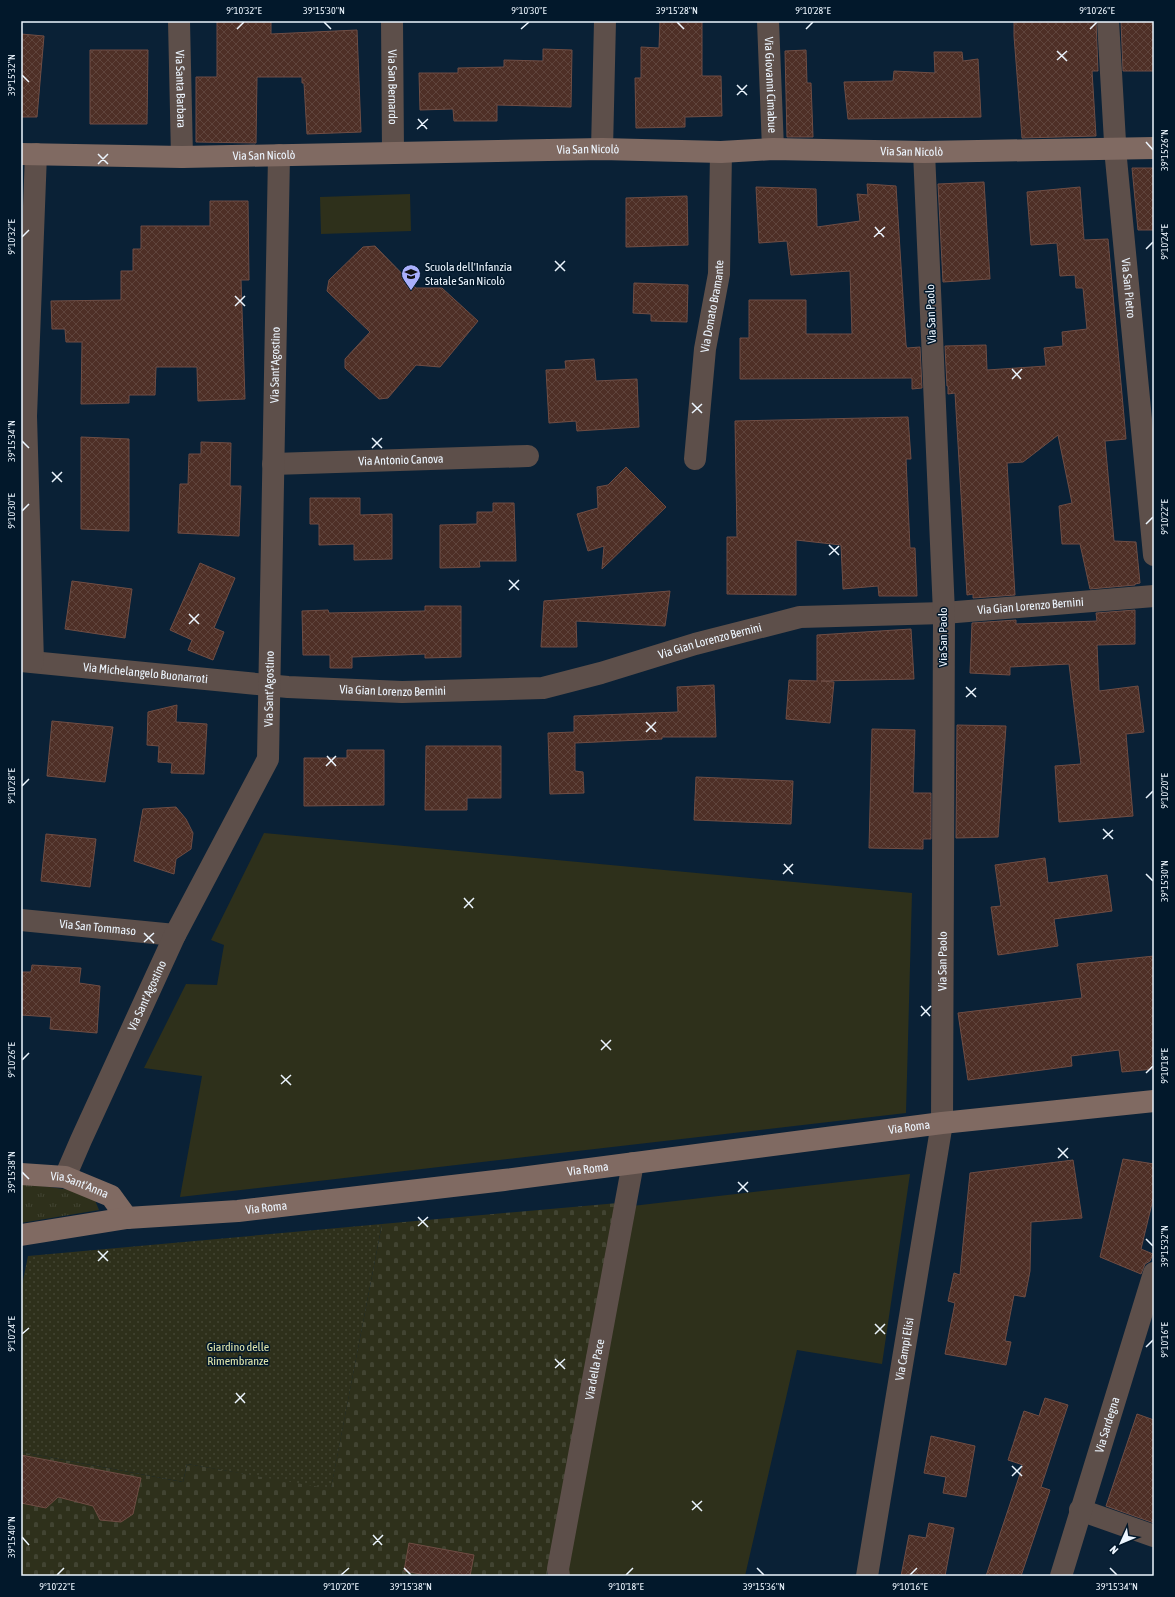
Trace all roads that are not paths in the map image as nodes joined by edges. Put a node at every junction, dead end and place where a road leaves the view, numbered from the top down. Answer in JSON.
{"nodes":[{"id":1,"x":179,"y":21,"type":"edge"},
{"id":2,"x":392,"y":21,"type":"edge"},
{"id":3,"x":605,"y":21,"type":"edge"},
{"id":4,"x":768,"y":21,"type":"edge"},
{"id":5,"x":1108,"y":21,"type":"edge"},
{"id":6,"x":1154,"y":148,"type":"edge"},
{"id":7,"x":602,"y":149,"type":"junction"},
{"id":8,"x":772,"y":149,"type":"junction"},
{"id":9,"x":1115,"y":149,"type":"junction"},
{"id":10,"x":721,"y":152,"type":"junction"},
{"id":11,"x":924,"y":152,"type":"junction"},
{"id":12,"x":393,"y":153,"type":"junction"},
{"id":13,"x":29,"y":154,"type":"edge"},
{"id":14,"x":279,"y":155,"type":"junction"},
{"id":15,"x":182,"y":157,"type":"junction"},
{"id":16,"x":24,"y":416,"type":"edge"},
{"id":17,"x":528,"y":456,"type":"dead end"},
{"id":18,"x":695,"y":459,"type":"dead end"},
{"id":19,"x":274,"y":464,"type":"junction"},
{"id":20,"x":1154,"y":555,"type":"edge"},
{"id":21,"x":1154,"y":596,"type":"edge"},
{"id":22,"x":944,"y":612,"type":"junction"},
{"id":23,"x":27,"y":662,"type":"edge"},
{"id":24,"x":269,"y":686,"type":"junction"},
{"id":25,"x":21,"y":920,"type":"edge"},
{"id":26,"x":175,"y":935,"type":"junction"},
{"id":27,"x":1154,"y":1101,"type":"edge"},
{"id":28,"x":942,"y":1123,"type":"junction"},
{"id":29,"x":633,"y":1163,"type":"junction"},
{"id":30,"x":21,"y":1174,"type":"edge"},
{"id":31,"x":66,"y":1177,"type":"junction"},
{"id":32,"x":126,"y":1218,"type":"junction"},
{"id":33,"x":21,"y":1235,"type":"edge"},
{"id":34,"x":1154,"y":1273,"type":"edge"},
{"id":35,"x":1080,"y":1510,"type":"junction"},
{"id":36,"x":1154,"y":1536,"type":"edge"},
{"id":37,"x":559,"y":1576,"type":"edge"},
{"id":38,"x":867,"y":1576,"type":"edge"},
{"id":39,"x":1061,"y":1576,"type":"edge"}],
"edges":[{"from":1,"to":15,"type":"street","name":"Via Santa Barbara"},
{"from":2,"to":12,"type":"street","name":"Via San Bernardo"},
{"from":3,"to":7,"type":"street"},
{"from":4,"to":8,"type":"street","name":"Via Giovanni Cimabue"},
{"from":5,"to":9,"type":"street","name":"Via San Pietro"},
{"from":6,"to":9,"type":"street","name":"Via San Nicolò"},
{"from":7,"to":10,"type":"street","name":"Via San Nicolò"},
{"from":7,"to":12,"type":"street","name":"Via San Nicolò"},
{"from":8,"to":10,"type":"street","name":"Via San Nicolò"},
{"from":8,"to":11,"type":"street","name":"Via San Nicolò"},
{"from":9,"to":11,"type":"street","name":"Via San Nicolò"},
{"from":9,"to":20,"type":"street","name":"Via San Pietro"},
{"from":10,"to":18,"type":"street","name":"Via Donato Bramante"},
{"from":11,"to":22,"type":"street","name":"Via San Paolo"},
{"from":12,"to":14,"type":"street","name":"Via San Nicolò"},
{"from":13,"to":15,"type":"street","name":"Via San Nicolò"},
{"from":13,"to":16,"type":"street"},
{"from":14,"to":15,"type":"street","name":"Via San Nicolò"},
{"from":14,"to":19,"type":"street","name":"Via Sant'Agostino"},
{"from":16,"to":23,"type":"street"},
{"from":17,"to":19,"type":"street","name":"Via Antonio Canova"},
{"from":19,"to":24,"type":"street","name":"Via Sant'Agostino"},
{"from":21,"to":22,"type":"street","name":"Via Gian Lorenzo Bernini"},
{"from":22,"to":24,"type":"street","name":"Via Gian Lorenzo Bernini"},
{"from":22,"to":28,"type":"street","name":"Via San Paolo"},
{"from":23,"to":24,"type":"street","name":"Via Michelangelo Buonarroti"},
{"from":24,"to":26,"type":"street","name":"Via Sant'Agostino"},
{"from":25,"to":26,"type":"street","name":"Via San Tommaso"},
{"from":26,"to":31,"type":"street","name":"Via Sant'Agostino"},
{"from":27,"to":28,"type":"street","name":"Via Roma"},
{"from":28,"to":29,"type":"street","name":"Via Roma"},
{"from":28,"to":38,"type":"street","name":"Via Campi Elisi"},
{"from":29,"to":32,"type":"street","name":"Via Roma"},
{"from":29,"to":37,"type":"street","name":"Via della Pace"},
{"from":30,"to":31,"type":"street","name":"Via Sant'Anna"},
{"from":31,"to":32,"type":"street","name":"Via Sant'Anna"},
{"from":32,"to":33,"type":"street","name":"Via Roma"},
{"from":34,"to":35,"type":"street","name":"Via Sardegna"},
{"from":35,"to":36,"type":"street"},
{"from":35,"to":39,"type":"street","name":"Via Sardegna"}]}
